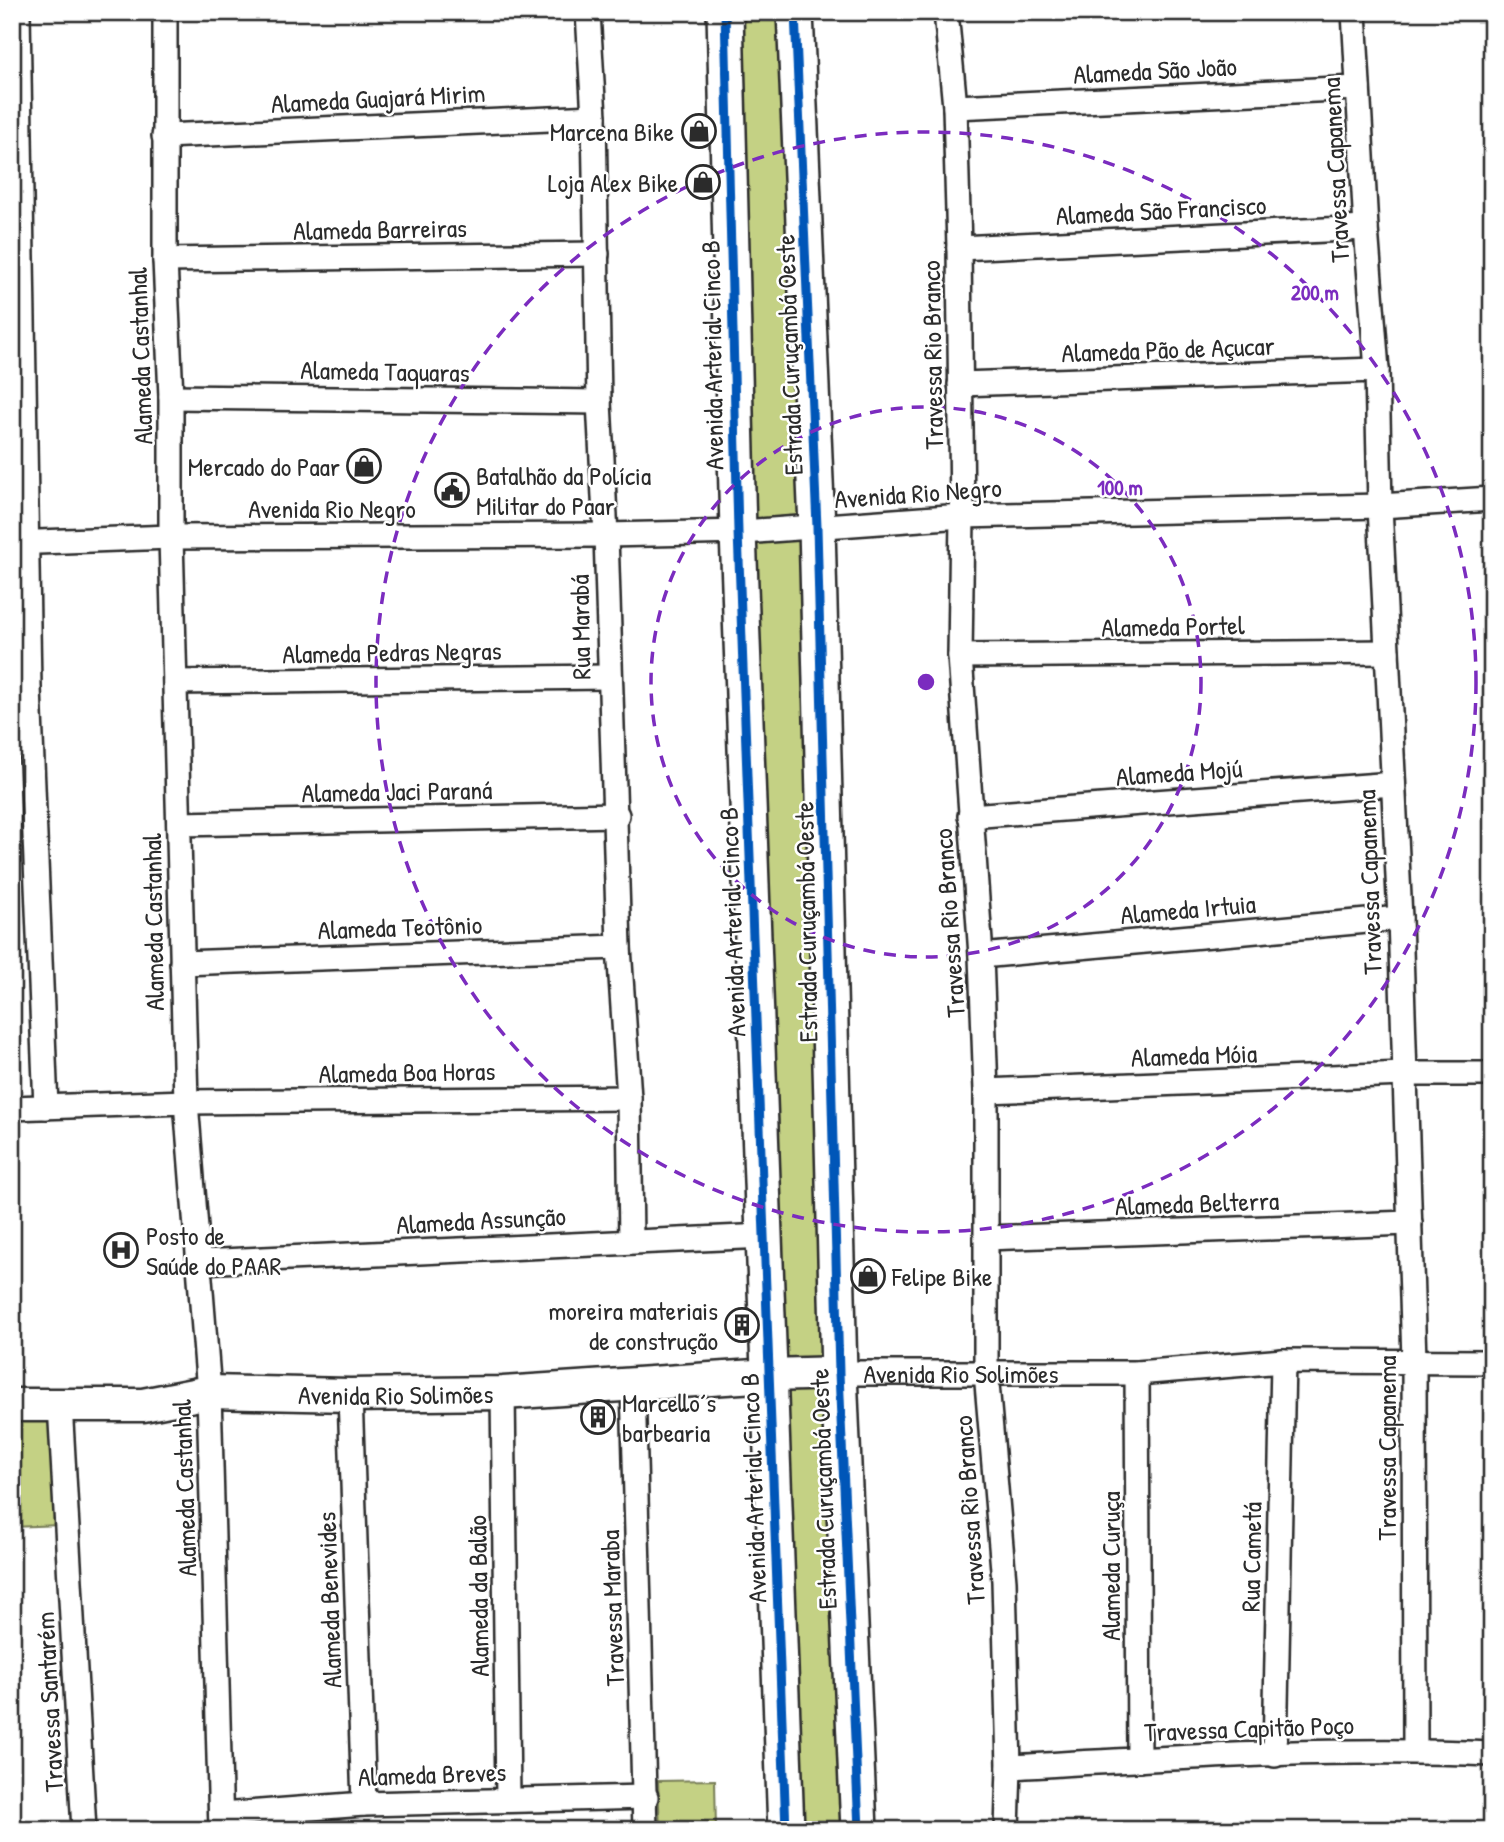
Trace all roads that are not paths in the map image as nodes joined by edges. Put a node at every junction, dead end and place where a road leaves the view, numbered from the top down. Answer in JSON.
{"nodes":[{"id":1,"x":18,"y":12,"type":"edge"},
{"id":2,"x":165,"y":12,"type":"edge"},
{"id":3,"x":589,"y":12,"type":"edge"},
{"id":4,"x":725,"y":12,"type":"edge"},
{"id":5,"x":795,"y":12,"type":"edge"},
{"id":6,"x":946,"y":12,"type":"edge"},
{"id":7,"x":1354,"y":12,"type":"edge"},
{"id":8,"x":1358,"y":88,"type":"junction"},
{"id":9,"x":955,"y":107,"type":"junction"},
{"id":10,"x":594,"y":117,"type":"junction"},
{"id":11,"x":164,"y":136,"type":"junction"},
{"id":12,"x":1366,"y":228,"type":"junction"},
{"id":13,"x":959,"y":248,"type":"junction"},
{"id":14,"x":597,"y":254,"type":"junction"},
{"id":15,"x":165,"y":260,"type":"junction"},
{"id":16,"x":1377,"y":370,"type":"junction"},
{"id":17,"x":960,"y":384,"type":"junction"},
{"id":18,"x":171,"y":397,"type":"junction"},
{"id":19,"x":18,"y":402,"type":"edge"},
{"id":20,"x":599,"y":402,"type":"junction"},
{"id":21,"x":1492,"y":499,"type":"edge"},
{"id":22,"x":1380,"y":506,"type":"junction"},
{"id":23,"x":962,"y":516,"type":"junction"},
{"id":24,"x":817,"y":527,"type":"junction"},
{"id":25,"x":738,"y":532,"type":"junction"},
{"id":26,"x":606,"y":535,"type":"junction"},
{"id":27,"x":171,"y":537,"type":"junction"},
{"id":28,"x":19,"y":542,"type":"edge"},
{"id":29,"x":1387,"y":652,"type":"junction"},
{"id":30,"x":960,"y":656,"type":"junction"},
{"id":31,"x":609,"y":677,"type":"junction"},
{"id":32,"x":175,"y":682,"type":"junction"},
{"id":33,"x":21,"y":688,"type":"edge"},
{"id":34,"x":1393,"y":784,"type":"junction"},
{"id":35,"x":617,"y":815,"type":"junction"},
{"id":36,"x":970,"y":816,"type":"junction"},
{"id":37,"x":179,"y":824,"type":"junction"},
{"id":38,"x":1400,"y":918,"type":"junction"},
{"id":39,"x":619,"y":947,"type":"junction"},
{"id":40,"x":981,"y":956,"type":"junction"},
{"id":41,"x":182,"y":963,"type":"junction"},
{"id":42,"x":1404,"y":1074,"type":"junction"},
{"id":43,"x":1492,"y":1074,"type":"edge"},
{"id":44,"x":986,"y":1091,"type":"junction"},
{"id":45,"x":629,"y":1098,"type":"junction"},
{"id":46,"x":186,"y":1102,"type":"junction"},
{"id":47,"x":46,"y":1107,"type":"junction"},
{"id":48,"x":12,"y":1108,"type":"edge"},
{"id":49,"x":1410,"y":1223,"type":"junction"},
{"id":50,"x":765,"y":1236,"type":"junction"},
{"id":51,"x":986,"y":1238,"type":"junction"},
{"id":52,"x":631,"y":1241,"type":"junction"},
{"id":53,"x":200,"y":1262,"type":"junction"},
{"id":54,"x":1414,"y":1360,"type":"junction"},
{"id":55,"x":1283,"y":1361,"type":"junction"},
{"id":56,"x":1492,"y":1362,"type":"edge"},
{"id":57,"x":986,"y":1372,"type":"junction"},
{"id":58,"x":839,"y":1373,"type":"junction"},
{"id":59,"x":1137,"y":1373,"type":"junction"},
{"id":60,"x":770,"y":1375,"type":"junction"},
{"id":61,"x":633,"y":1385,"type":"junction"},
{"id":62,"x":209,"y":1392,"type":"junction"},
{"id":63,"x":503,"y":1392,"type":"junction"},
{"id":64,"x":350,"y":1395,"type":"junction"},
{"id":65,"x":60,"y":1404,"type":"junction"},
{"id":66,"x":12,"y":1405,"type":"edge"},
{"id":67,"x":1415,"y":1750,"type":"junction"},
{"id":68,"x":1492,"y":1754,"type":"edge"},
{"id":69,"x":1275,"y":1755,"type":"junction"},
{"id":70,"x":1139,"y":1760,"type":"junction"},
{"id":71,"x":1009,"y":1767,"type":"junction"},
{"id":72,"x":646,"y":1797,"type":"junction"},
{"id":73,"x":508,"y":1799,"type":"junction"},
{"id":74,"x":364,"y":1804,"type":"junction"},
{"id":75,"x":221,"y":1822,"type":"edge"},
{"id":76,"x":84,"y":1830,"type":"edge"},
{"id":77,"x":645,"y":1830,"type":"edge"},
{"id":78,"x":786,"y":1830,"type":"edge"},
{"id":79,"x":859,"y":1830,"type":"edge"},
{"id":80,"x":1007,"y":1830,"type":"edge"}],
"edges":[{"from":1,"to":19,"type":"street"},
{"from":2,"to":11,"type":"street","name":"Alameda Castanhal"},
{"from":3,"to":10,"type":"street","name":"Rua Marabá"},
{"from":4,"to":25,"type":"main road","name":"Avenida Arterial Cinco B"},
{"from":5,"to":24,"type":"main road","name":"Estrada Curuçambá Oeste"},
{"from":6,"to":9,"type":"street","name":"Travessa Rio Branco"},
{"from":7,"to":8,"type":"street","name":"Travessa Capanema"},
{"from":8,"to":9,"type":"street","name":"Alameda São João"},
{"from":8,"to":12,"type":"street","name":"Travessa Capanema"},
{"from":9,"to":13,"type":"street","name":"Travessa Rio Branco"},
{"from":10,"to":11,"type":"street","name":"Alameda Guajará Mirim"},
{"from":10,"to":14,"type":"street","name":"Rua Marabá"},
{"from":11,"to":15,"type":"street","name":"Alameda Castanhal"},
{"from":12,"to":13,"type":"street","name":"Alameda São Francisco"},
{"from":12,"to":16,"type":"street","name":"Travessa Capanema"},
{"from":13,"to":17,"type":"street","name":"Travessa Rio Branco"},
{"from":14,"to":15,"type":"street","name":"Alameda Barreiras"},
{"from":14,"to":20,"type":"street","name":"Rua Marabá"},
{"from":15,"to":18,"type":"street","name":"Alameda Castanhal"},
{"from":16,"to":17,"type":"street","name":"Alameda Pão de Açucar"},
{"from":16,"to":22,"type":"street","name":"Travessa Capanema"},
{"from":17,"to":23,"type":"street","name":"Travessa Rio Branco"},
{"from":18,"to":20,"type":"street","name":"Alameda Taquaras"},
{"from":18,"to":27,"type":"street","name":"Alameda Castanhal"},
{"from":19,"to":28,"type":"street"},
{"from":20,"to":26,"type":"street","name":"Rua Marabá"},
{"from":21,"to":22,"type":"street","name":"Avenida Rio Negro"},
{"from":22,"to":23,"type":"street","name":"Avenida Rio Negro"},
{"from":22,"to":29,"type":"street","name":"Travessa Capanema"},
{"from":23,"to":24,"type":"street","name":"Avenida Rio Negro"},
{"from":23,"to":30,"type":"street","name":"Travessa Rio Branco"},
{"from":24,"to":25,"type":"street","name":"Avenida Rio Negro"},
{"from":24,"to":58,"type":"main road","name":"Estrada Curuçambá Oeste"},
{"from":25,"to":26,"type":"street","name":"Avenida Rio Negro"},
{"from":25,"to":50,"type":"main road","name":"Avenida Arterial Cinco B"},
{"from":26,"to":27,"type":"street","name":"Avenida Rio Negro"},
{"from":26,"to":31,"type":"street","name":"Rua Marabá"},
{"from":27,"to":28,"type":"street","name":"Avenida Rio Negro"},
{"from":27,"to":32,"type":"street","name":"Alameda Castanhal"},
{"from":28,"to":33,"type":"street"},
{"from":29,"to":30,"type":"street","name":"Alameda Portel"},
{"from":29,"to":34,"type":"street","name":"Travessa Capanema"},
{"from":30,"to":36,"type":"street","name":"Travessa Rio Branco"},
{"from":31,"to":32,"type":"street","name":"Alameda Pedras Negras"},
{"from":31,"to":35,"type":"street","name":"Rua Marabá"},
{"from":32,"to":37,"type":"street","name":"Alameda Castanhal"},
{"from":33,"to":47,"type":"street"},
{"from":34,"to":36,"type":"street","name":"Alameda Mojú"},
{"from":34,"to":38,"type":"street","name":"Travessa Capanema"},
{"from":35,"to":37,"type":"street","name":"Alameda Jaci Paraná"},
{"from":35,"to":39,"type":"street","name":"Rua Marabá"},
{"from":36,"to":40,"type":"street","name":"Travessa Rio Branco"},
{"from":37,"to":41,"type":"street","name":"Alameda Castanhal"},
{"from":38,"to":40,"type":"street","name":"Alameda Irtuia"},
{"from":38,"to":42,"type":"street","name":"Travessa Capanema"},
{"from":39,"to":41,"type":"street","name":"Alameda Teotônio"},
{"from":39,"to":45,"type":"street","name":"Rua Marabá"},
{"from":40,"to":44,"type":"street","name":"Travessa Rio Branco"},
{"from":41,"to":46,"type":"street","name":"Alameda Castanhal"},
{"from":42,"to":43,"type":"street","name":"Alameda Móia"},
{"from":42,"to":44,"type":"street","name":"Alameda Móia"},
{"from":42,"to":49,"type":"street","name":"Travessa Capanema"},
{"from":44,"to":51,"type":"street","name":"Travessa Rio Branco"},
{"from":45,"to":46,"type":"street","name":"Alameda Boa Horas"},
{"from":45,"to":52,"type":"street","name":"Rua Marabá"},
{"from":46,"to":47,"type":"street","name":"Alameda Boa Horas"},
{"from":46,"to":53,"type":"street","name":"Alameda Castanhal"},
{"from":47,"to":48,"type":"street","name":"Alameda Boa Horas"},
{"from":49,"to":51,"type":"street","name":"Alameda Belterra"},
{"from":49,"to":54,"type":"street","name":"Travessa Capanema"},
{"from":50,"to":52,"type":"street","name":"Alameda Assunção"},
{"from":50,"to":60,"type":"main road","name":"Avenida Arterial Cinco B"},
{"from":51,"to":57,"type":"street","name":"Travessa Rio Branco"},
{"from":52,"to":53,"type":"street","name":"Alameda Assunção"},
{"from":53,"to":62,"type":"street","name":"Alameda Castanhal"},
{"from":54,"to":55,"type":"street","name":"Avenida Rio Solimões"},
{"from":54,"to":56,"type":"street","name":"Avenida Rio Solimões"},
{"from":54,"to":67,"type":"street","name":"Travessa Capanema"},
{"from":55,"to":59,"type":"street","name":"Avenida Rio Solimões"},
{"from":55,"to":69,"type":"street","name":"Rua Cametá"},
{"from":57,"to":58,"type":"street","name":"Avenida Rio Solimões"},
{"from":57,"to":59,"type":"street","name":"Avenida Rio Solimões"},
{"from":57,"to":71,"type":"street","name":"Travessa Rio Branco"},
{"from":58,"to":60,"type":"main road","name":"Avenida Rio Solimões"},
{"from":58,"to":79,"type":"main road","name":"Estrada Curuçambá Oeste"},
{"from":59,"to":70,"type":"street","name":"Alameda Curuça"},
{"from":60,"to":61,"type":"main road","name":"Avenida Rio Solimões"},
{"from":60,"to":78,"type":"main road","name":"Avenida Arterial Cinco B"},
{"from":61,"to":63,"type":"main road","name":"Avenida Rio Solimões"},
{"from":61,"to":72,"type":"street","name":"Travessa Maraba"},
{"from":62,"to":64,"type":"main road","name":"Avenida Rio Solimões"},
{"from":62,"to":65,"type":"main road","name":"Avenida Rio Solimões"},
{"from":62,"to":75,"type":"street","name":"Alameda Castanhal"},
{"from":63,"to":64,"type":"main road","name":"Avenida Rio Solimões"},
{"from":63,"to":73,"type":"street","name":"Alameda da Balão"},
{"from":64,"to":74,"type":"street","name":"Alameda Benevides"},
{"from":65,"to":66,"type":"main road","name":"Avenida Rio Solimões"},
{"from":65,"to":76,"type":"street","name":"Travessa Santarém"},
{"from":67,"to":68,"type":"street","name":"Travessa Capitão Poço"},
{"from":67,"to":69,"type":"street","name":"Travessa Capitão Poço"},
{"from":69,"to":70,"type":"street","name":"Travessa Capitão Poço"},
{"from":70,"to":71,"type":"street","name":"Travessa Capitão Poço"},
{"from":71,"to":80,"type":"street","name":"Travessa Rio Branco"},
{"from":72,"to":73,"type":"street","name":"Alameda Breves"},
{"from":72,"to":77,"type":"street","name":"Travessa Maraba"},
{"from":73,"to":74,"type":"street","name":"Alameda Breves"},
{"from":74,"to":75,"type":"street","name":"Alameda Breves"}]}
